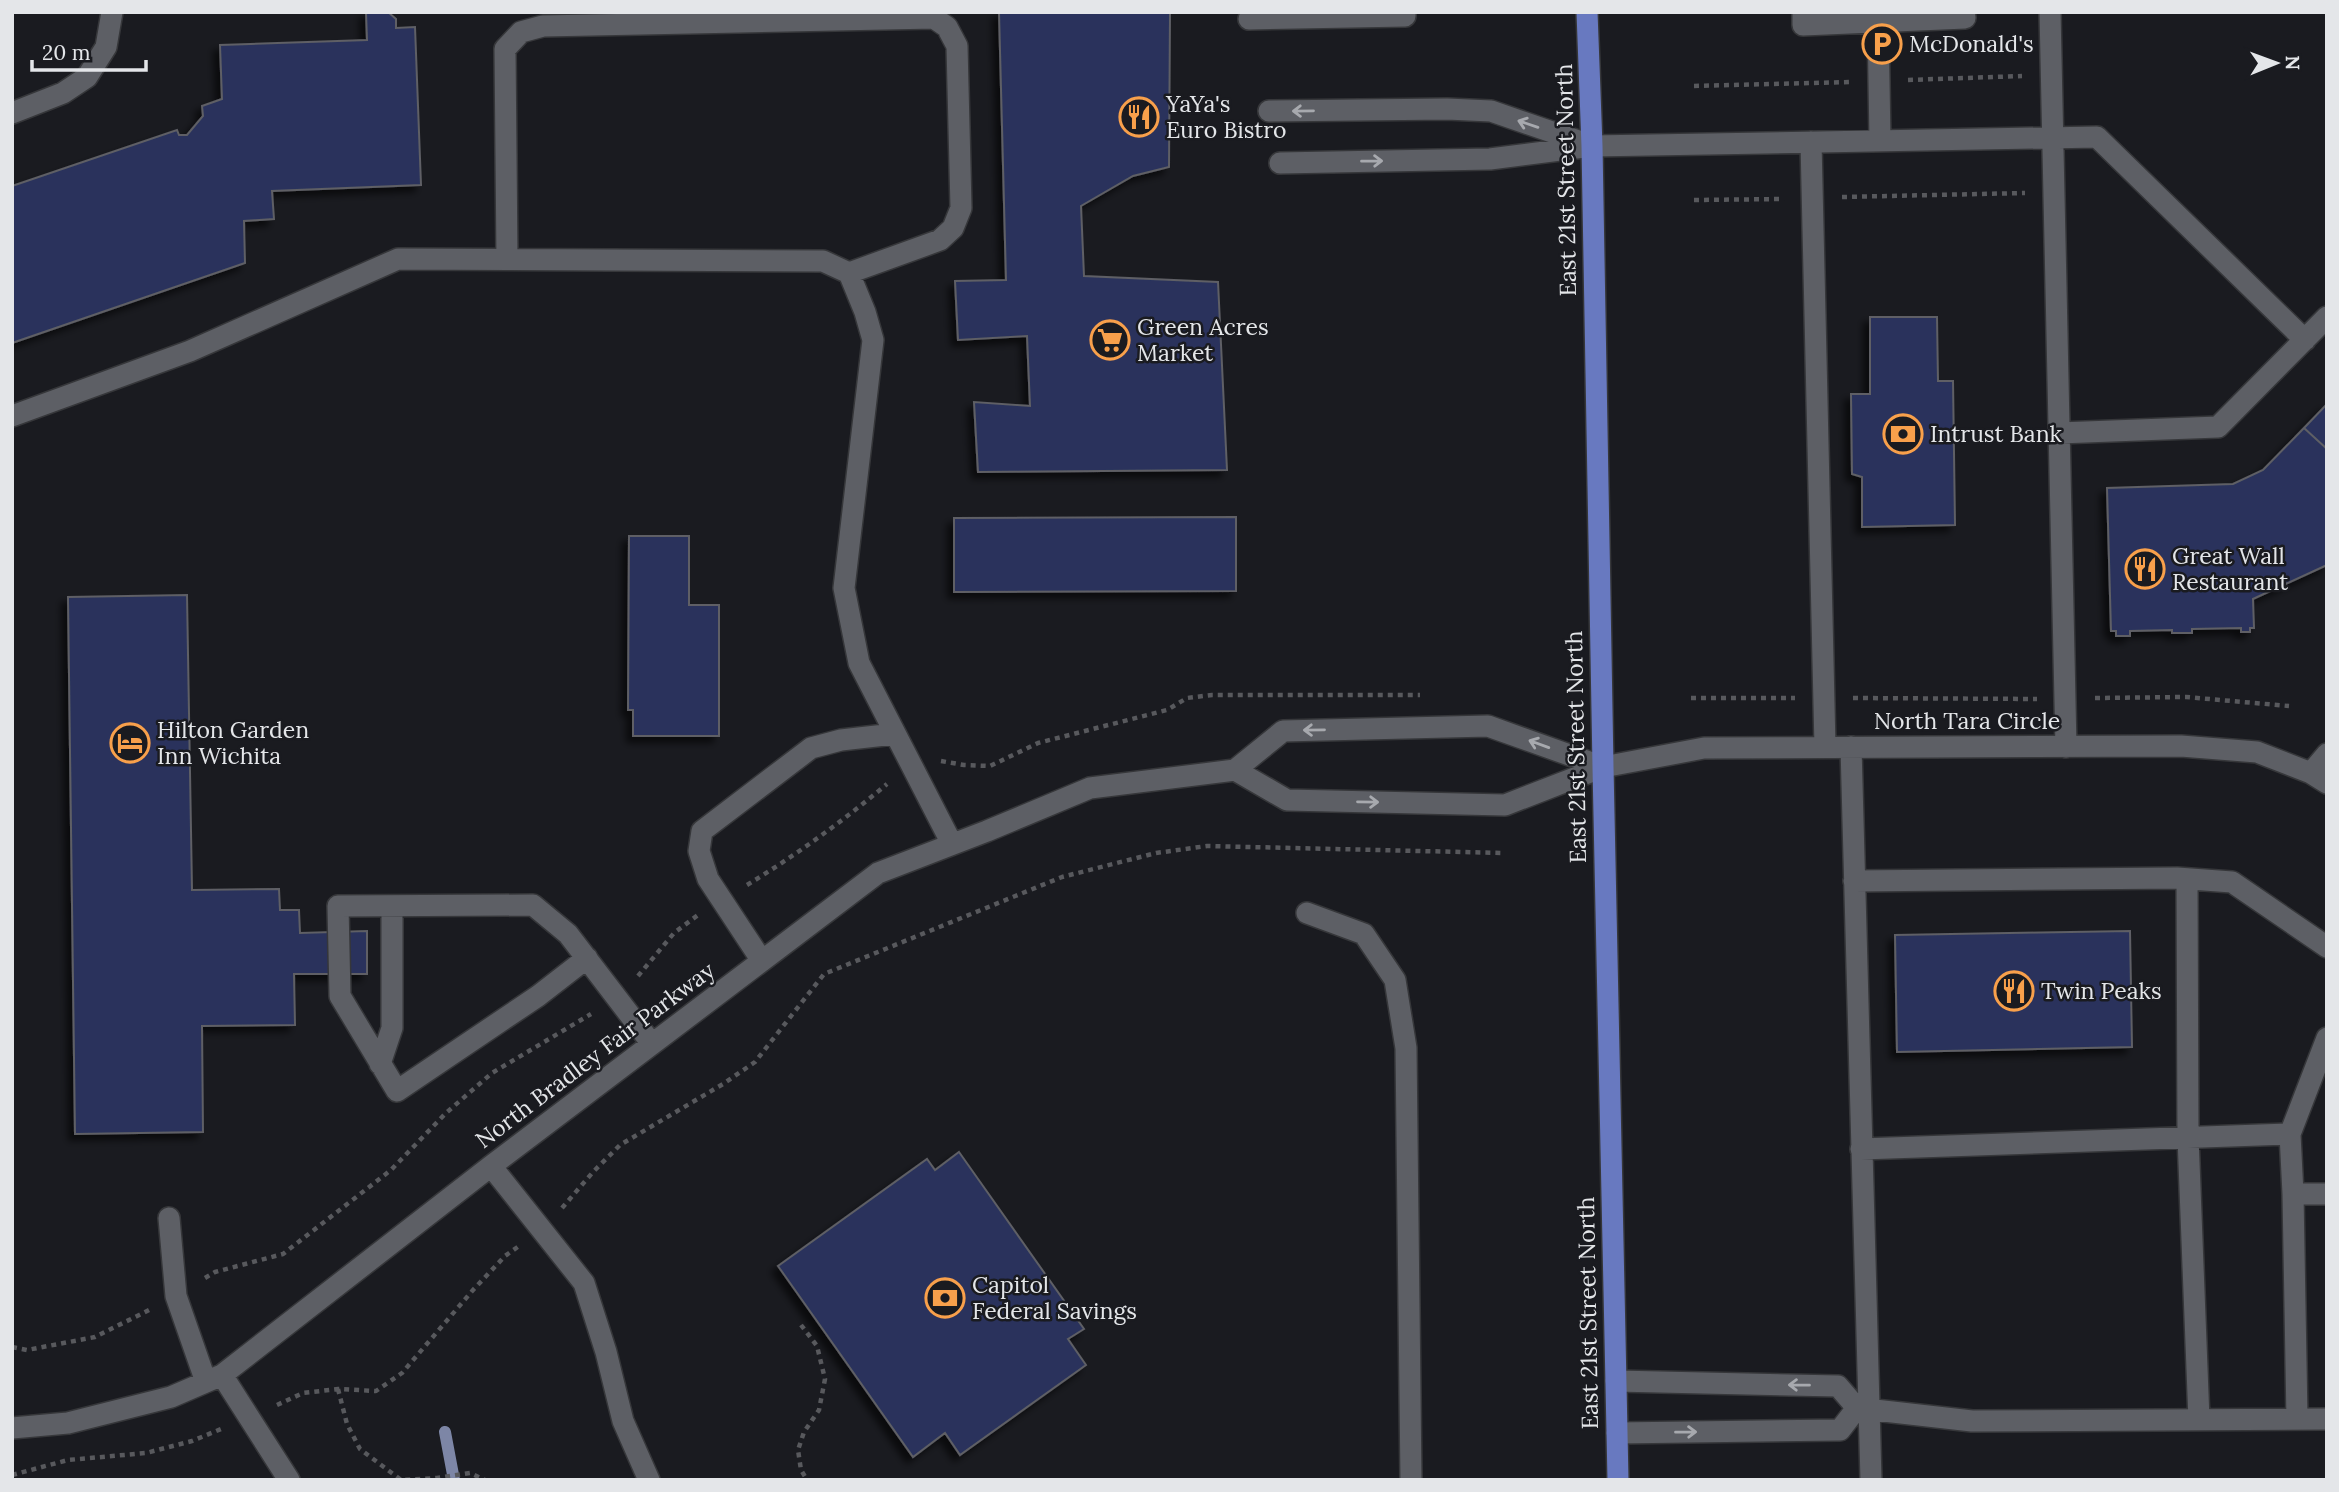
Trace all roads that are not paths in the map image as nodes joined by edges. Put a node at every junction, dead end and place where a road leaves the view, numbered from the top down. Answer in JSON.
{"nodes":[{"id":1,"x":112,"y":12,"type":"edge"},
{"id":2,"x":1405,"y":12,"type":"edge"},
{"id":3,"x":1587,"y":12,"type":"edge"},
{"id":4,"x":1803,"y":12,"type":"edge"},
{"id":5,"x":1964,"y":12,"type":"edge"},
{"id":6,"x":2050,"y":12,"type":"edge"},
{"id":7,"x":1249,"y":19,"type":"dead end"},
{"id":8,"x":1878,"y":22,"type":"junction"},
{"id":9,"x":1269,"y":111,"type":"dead end"},
{"id":10,"x":12,"y":113,"type":"edge"},
{"id":11,"x":2053,"y":138,"type":"junction"},
{"id":12,"x":1880,"y":141,"type":"junction"},
{"id":13,"x":1811,"y":142,"type":"junction"},
{"id":14,"x":1592,"y":146,"type":"junction"},
{"id":15,"x":1280,"y":163,"type":"dead end"},
{"id":16,"x":507,"y":259,"type":"junction"},
{"id":17,"x":849,"y":273,"type":"junction"},
{"id":18,"x":2327,"y":317,"type":"edge"},
{"id":19,"x":2305,"y":340,"type":"junction"},
{"id":20,"x":12,"y":416,"type":"edge"},
{"id":21,"x":2059,"y":433,"type":"junction"},
{"id":22,"x":894,"y":734,"type":"junction"},
{"id":23,"x":1825,"y":747,"type":"junction"},
{"id":24,"x":1851,"y":747,"type":"junction"},
{"id":25,"x":2066,"y":747,"type":"junction"},
{"id":26,"x":2327,"y":754,"type":"edge"},
{"id":27,"x":1603,"y":767,"type":"junction"},
{"id":28,"x":1235,"y":770,"type":"junction"},
{"id":29,"x":2319,"y":778,"type":"edge"},
{"id":30,"x":952,"y":844,"type":"junction"},
{"id":31,"x":2187,"y":879,"type":"junction"},
{"id":32,"x":1854,"y":881,"type":"junction"},
{"id":33,"x":392,"y":906,"type":"junction"},
{"id":34,"x":1307,"y":914,"type":"dead end"},
{"id":35,"x":2327,"y":947,"type":"edge"},
{"id":36,"x":587,"y":958,"type":"junction"},
{"id":37,"x":762,"y":961,"type":"junction"},
{"id":38,"x":2327,"y":1038,"type":"edge"},
{"id":39,"x":652,"y":1044,"type":"junction"},
{"id":40,"x":380,"y":1064,"type":"junction"},
{"id":41,"x":2290,"y":1134,"type":"junction"},
{"id":42,"x":2188,"y":1137,"type":"junction"},
{"id":43,"x":1861,"y":1149,"type":"junction"},
{"id":44,"x":491,"y":1167,"type":"junction"},
{"id":45,"x":2293,"y":1194,"type":"junction"},
{"id":46,"x":2327,"y":1194,"type":"edge"},
{"id":47,"x":169,"y":1218,"type":"dead end"},
{"id":48,"x":214,"y":1378,"type":"junction"},
{"id":49,"x":1616,"y":1381,"type":"junction"},
{"id":50,"x":1863,"y":1409,"type":"junction"},
{"id":51,"x":2297,"y":1419,"type":"junction"},
{"id":52,"x":2327,"y":1419,"type":"edge"},
{"id":53,"x":2199,"y":1420,"type":"junction"},
{"id":54,"x":12,"y":1428,"type":"edge"},
{"id":55,"x":1618,"y":1433,"type":"junction"},
{"id":56,"x":289,"y":1480,"type":"edge"},
{"id":57,"x":649,"y":1480,"type":"edge"},
{"id":58,"x":1411,"y":1480,"type":"edge"},
{"id":59,"x":1618,"y":1480,"type":"edge"},
{"id":60,"x":1871,"y":1480,"type":"edge"}],
"edges":[{"from":1,"to":10,"type":"street"},
{"from":2,"to":7,"type":"street"},
{"from":3,"to":14,"type":"main road","name":"East 21st Street North"},
{"from":4,"to":8,"type":"street"},
{"from":5,"to":8,"type":"street"},
{"from":6,"to":11,"type":"street"},
{"from":8,"to":12,"type":"street"},
{"from":14,"to":9,"type":"street","one_way":true},
{"from":11,"to":12,"type":"street"},
{"from":11,"to":19,"type":"street"},
{"from":11,"to":21,"type":"street"},
{"from":12,"to":13,"type":"street"},
{"from":13,"to":14,"type":"street"},
{"from":13,"to":23,"type":"street"},
{"from":15,"to":14,"type":"street","one_way":true},
{"from":14,"to":27,"type":"main road","name":"East 21st Street North"},
{"from":16,"to":17,"type":"street"},
{"from":16,"to":17,"type":"street"},
{"from":16,"to":20,"type":"street"},
{"from":17,"to":22,"type":"street"},
{"from":18,"to":19,"type":"street"},
{"from":19,"to":21,"type":"street"},
{"from":21,"to":25,"type":"street"},
{"from":22,"to":30,"type":"street"},
{"from":22,"to":37,"type":"street"},
{"from":23,"to":24,"type":"street","name":"North Tara Circle"},
{"from":23,"to":27,"type":"street","name":"North Tara Circle"},
{"from":24,"to":25,"type":"street","name":"North Tara Circle"},
{"from":24,"to":32,"type":"street"},
{"from":25,"to":29,"type":"street","name":"North Tara Circle"},
{"from":26,"to":29,"type":"street"},
{"from":28,"to":27,"type":"street","one_way":true},
{"from":27,"to":28,"type":"street","one_way":true},
{"from":27,"to":49,"type":"main road","name":"East 21st Street North"},
{"from":28,"to":30,"type":"street","name":"North Bradley Fair Parkway"},
{"from":30,"to":37,"type":"street","name":"North Bradley Fair Parkway"},
{"from":31,"to":32,"type":"street"},
{"from":31,"to":35,"type":"street"},
{"from":31,"to":42,"type":"street"},
{"from":32,"to":43,"type":"street"},
{"from":33,"to":36,"type":"street"},
{"from":33,"to":40,"type":"street"},
{"from":33,"to":40,"type":"street"},
{"from":34,"to":58,"type":"street"},
{"from":36,"to":39,"type":"street"},
{"from":36,"to":40,"type":"street"},
{"from":37,"to":39,"type":"street","name":"North Bradley Fair Parkway"},
{"from":38,"to":41,"type":"street"},
{"from":39,"to":44,"type":"street","name":"North Bradley Fair Parkway"},
{"from":41,"to":42,"type":"street"},
{"from":41,"to":45,"type":"street"},
{"from":42,"to":43,"type":"street"},
{"from":42,"to":53,"type":"street"},
{"from":43,"to":50,"type":"street"},
{"from":44,"to":48,"type":"street","name":"North Bradley Fair Parkway"},
{"from":44,"to":57,"type":"street"},
{"from":45,"to":46,"type":"street"},
{"from":45,"to":51,"type":"street"},
{"from":47,"to":48,"type":"street"},
{"from":48,"to":54,"type":"street","name":"North Bradley Fair Parkway"},
{"from":48,"to":56,"type":"street"},
{"from":50,"to":49,"type":"street","one_way":true},
{"from":49,"to":55,"type":"main road","name":"East 21st Street North"},
{"from":50,"to":53,"type":"street"},
{"from":55,"to":50,"type":"street","one_way":true},
{"from":50,"to":60,"type":"street"},
{"from":51,"to":52,"type":"street"},
{"from":51,"to":53,"type":"street"},
{"from":55,"to":59,"type":"main road","name":"East 21st Street North"}]}
